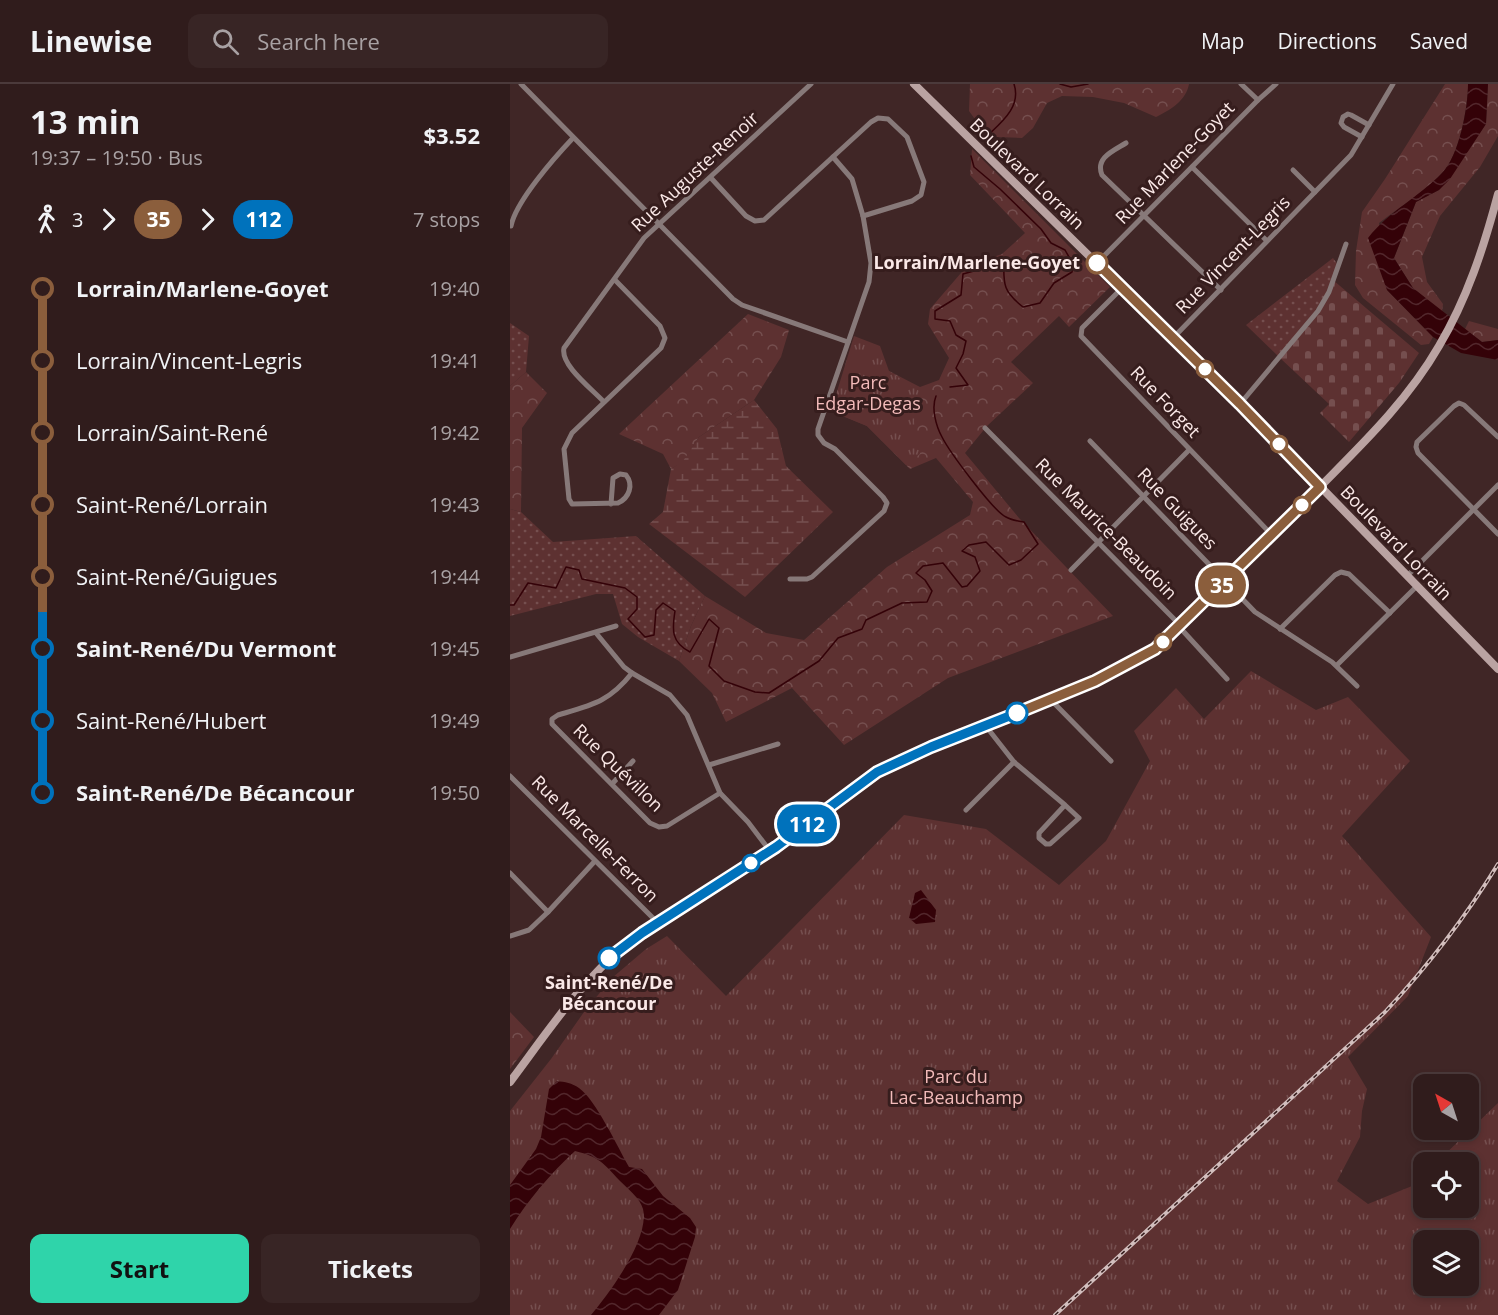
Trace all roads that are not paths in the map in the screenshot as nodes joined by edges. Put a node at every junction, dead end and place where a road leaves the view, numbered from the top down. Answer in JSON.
{"nodes":[{"id":1,"x":521,"y":84,"type":"edge"},
{"id":2,"x":811,"y":84,"type":"edge"},
{"id":3,"x":914,"y":84,"type":"edge"},
{"id":4,"x":1241,"y":84,"type":"edge"},
{"id":5,"x":1276,"y":84,"type":"edge"},
{"id":6,"x":1393,"y":84,"type":"edge"},
{"id":7,"x":1258,"y":100,"type":"junction"},
{"id":8,"x":1369,"y":125,"type":"junction"},
{"id":9,"x":1362,"y":137,"type":"junction"},
{"id":10,"x":573,"y":138,"type":"junction"},
{"id":11,"x":1126,"y":143,"type":"dead end"},
{"id":12,"x":833,"y":157,"type":"junction"},
{"id":13,"x":1192,"y":167,"type":"junction"},
{"id":14,"x":1293,"y":170,"type":"dead end"},
{"id":15,"x":711,"y":178,"type":"junction"},
{"id":16,"x":1315,"y":192,"type":"junction"},
{"id":17,"x":1498,"y":194,"type":"edge"},
{"id":18,"x":863,"y":216,"type":"junction"},
{"id":19,"x":1145,"y":216,"type":"junction"},
{"id":20,"x":659,"y":225,"type":"junction"},
{"id":21,"x":511,"y":226,"type":"edge"},
{"id":22,"x":1266,"y":240,"type":"junction"},
{"id":23,"x":1346,"y":244,"type":"dead end"},
{"id":24,"x":1097,"y":263,"type":"junction"},
{"id":25,"x":615,"y":280,"type":"junction"},
{"id":26,"x":1122,"y":288,"type":"junction"},
{"id":27,"x":1221,"y":290,"type":"junction"},
{"id":28,"x":1173,"y":338,"type":"junction"},
{"id":29,"x":848,"y":342,"type":"junction"},
{"id":30,"x":604,"y":402,"type":"junction"},
{"id":31,"x":1240,"y":404,"type":"junction"},
{"id":32,"x":985,"y":428,"type":"dead end"},
{"id":33,"x":1498,"y":437,"type":"edge"},
{"id":34,"x":1090,"y":441,"type":"dead end"},
{"id":35,"x":1189,"y":450,"type":"junction"},
{"id":36,"x":1498,"y":485,"type":"edge"},
{"id":37,"x":1320,"y":487,"type":"junction"},
{"id":38,"x":1144,"y":496,"type":"junction"},
{"id":39,"x":611,"y":504,"type":"junction"},
{"id":40,"x":1474,"y":509,"type":"junction"},
{"id":41,"x":1498,"y":534,"type":"edge"},
{"id":42,"x":1272,"y":535,"type":"junction"},
{"id":43,"x":1099,"y":542,"type":"junction"},
{"id":44,"x":1071,"y":570,"type":"dead end"},
{"id":45,"x":1408,"y":575,"type":"junction"},
{"id":46,"x":790,"y":579,"type":"dead end"},
{"id":47,"x":1226,"y":581,"type":"junction"},
{"id":48,"x":1418,"y":585,"type":"junction"},
{"id":49,"x":1390,"y":613,"type":"junction"},
{"id":50,"x":616,"y":626,"type":"dead end"},
{"id":51,"x":1179,"y":627,"type":"junction"},
{"id":52,"x":1280,"y":629,"type":"junction"},
{"id":53,"x":596,"y":633,"type":"junction"},
{"id":54,"x":510,"y":657,"type":"edge"},
{"id":55,"x":1337,"y":666,"type":"junction"},
{"id":56,"x":1498,"y":669,"type":"edge"},
{"id":57,"x":632,"y":674,"type":"junction"},
{"id":58,"x":1227,"y":679,"type":"dead end"},
{"id":59,"x":1357,"y":686,"type":"dead end"},
{"id":60,"x":1051,"y":700,"type":"junction"},
{"id":61,"x":985,"y":725,"type":"junction"},
{"id":62,"x":778,"y":744,"type":"dead end"},
{"id":63,"x":633,"y":761,"type":"dead end"},
{"id":64,"x":1111,"y":761,"type":"dead end"},
{"id":65,"x":1014,"y":762,"type":"junction"},
{"id":66,"x":709,"y":765,"type":"junction"},
{"id":67,"x":510,"y":776,"type":"edge"},
{"id":68,"x":612,"y":783,"type":"junction"},
{"id":69,"x":720,"y":793,"type":"junction"},
{"id":70,"x":1065,"y":806,"type":"junction"},
{"id":71,"x":966,"y":810,"type":"dead end"},
{"id":72,"x":770,"y":851,"type":"junction"},
{"id":73,"x":595,"y":861,"type":"junction"},
{"id":74,"x":510,"y":873,"type":"edge"},
{"id":75,"x":548,"y":912,"type":"junction"},
{"id":76,"x":658,"y":923,"type":"junction"},
{"id":77,"x":510,"y":936,"type":"edge"},
{"id":78,"x":510,"y":1082,"type":"edge"}],
"edges":[{"from":1,"to":10,"type":"street"},
{"from":2,"to":15,"type":"street","name":"Rue Auguste-Renoir"},
{"from":3,"to":24,"type":"street","name":"Boulevard Lorrain"},
{"from":4,"to":7,"type":"street"},
{"from":5,"to":7,"type":"street","name":"Rue Marlene-Goyet"},
{"from":6,"to":8,"type":"street","name":"Rue Vincent-Legris"},
{"from":7,"to":13,"type":"street","name":"Rue Marlene-Goyet"},
{"from":8,"to":9,"type":"street","name":"Rue Vincent-Legris"},
{"from":8,"to":9,"type":"street"},
{"from":9,"to":16,"type":"street","name":"Rue Vincent-Legris"},
{"from":10,"to":20,"type":"street"},
{"from":10,"to":21,"type":"street"},
{"from":11,"to":19,"type":"street"},
{"from":12,"to":15,"type":"street"},
{"from":12,"to":18,"type":"street"},
{"from":12,"to":18,"type":"street"},
{"from":13,"to":19,"type":"street","name":"Rue Marlene-Goyet"},
{"from":13,"to":22,"type":"street"},
{"from":14,"to":16,"type":"street","name":"Rue Vincent-Legris"},
{"from":15,"to":20,"type":"street","name":"Rue Auguste-Renoir"},
{"from":16,"to":22,"type":"street","name":"Rue Vincent-Legris"},
{"from":17,"to":37,"type":"street"},
{"from":18,"to":29,"type":"street"},
{"from":19,"to":24,"type":"street","name":"Rue Marlene-Goyet"},
{"from":19,"to":27,"type":"street"},
{"from":20,"to":25,"type":"street","name":"Rue Auguste-Renoir"},
{"from":20,"to":29,"type":"street"},
{"from":22,"to":27,"type":"street","name":"Rue Vincent-Legris"},
{"from":23,"to":31,"type":"street"},
{"from":24,"to":26,"type":"street","name":"Boulevard Lorrain"},
{"from":25,"to":30,"type":"street","name":"Rue Auguste-Renoir"},
{"from":25,"to":30,"type":"street"},
{"from":26,"to":28,"type":"street","name":"Boulevard Lorrain"},
{"from":26,"to":35,"type":"street","name":"Rue Forget"},
{"from":27,"to":28,"type":"street","name":"Rue Vincent-Legris"},
{"from":28,"to":31,"type":"street","name":"Boulevard Lorrain"},
{"from":29,"to":46,"type":"street"},
{"from":30,"to":39,"type":"street"},
{"from":31,"to":37,"type":"street","name":"Boulevard Lorrain"},
{"from":32,"to":43,"type":"street","name":"Rue Maurice-Beaudoin"},
{"from":33,"to":40,"type":"street"},
{"from":34,"to":38,"type":"street","name":"Rue Guigues"},
{"from":35,"to":38,"type":"street"},
{"from":35,"to":42,"type":"street","name":"Rue Forget"},
{"from":36,"to":40,"type":"street"},
{"from":37,"to":42,"type":"street"},
{"from":37,"to":45,"type":"street","name":"Boulevard Lorrain"},
{"from":38,"to":43,"type":"street"},
{"from":38,"to":47,"type":"street","name":"Rue Guigues"},
{"from":39,"to":39,"type":"street"},
{"from":40,"to":41,"type":"street"},
{"from":40,"to":45,"type":"street"},
{"from":42,"to":47,"type":"street"},
{"from":43,"to":44,"type":"street"},
{"from":43,"to":51,"type":"street","name":"Rue Maurice-Beaudoin"},
{"from":45,"to":48,"type":"street","name":"Boulevard Lorrain"},
{"from":47,"to":51,"type":"street"},
{"from":47,"to":52,"type":"street","name":"Rue Guigues"},
{"from":48,"to":49,"type":"street"},
{"from":48,"to":56,"type":"street","name":"Boulevard Lorrain"},
{"from":49,"to":52,"type":"street"},
{"from":49,"to":55,"type":"street"},
{"from":50,"to":53,"type":"street"},
{"from":51,"to":58,"type":"street","name":"Rue Maurice-Beaudoin"},
{"from":51,"to":60,"type":"street"},
{"from":52,"to":55,"type":"street","name":"Rue Guigues"},
{"from":53,"to":54,"type":"street"},
{"from":53,"to":57,"type":"street"},
{"from":55,"to":59,"type":"street","name":"Rue Guigues"},
{"from":57,"to":66,"type":"street"},
{"from":57,"to":68,"type":"street","name":"Rue Quévillon"},
{"from":60,"to":61,"type":"street"},
{"from":60,"to":64,"type":"street"},
{"from":61,"to":65,"type":"street"},
{"from":61,"to":72,"type":"street"},
{"from":62,"to":66,"type":"street"},
{"from":63,"to":68,"type":"street"},
{"from":65,"to":70,"type":"street"},
{"from":65,"to":71,"type":"street"},
{"from":66,"to":69,"type":"street"},
{"from":67,"to":73,"type":"street","name":"Rue Marcelle-Ferron"},
{"from":68,"to":69,"type":"street","name":"Rue Quévillon"},
{"from":69,"to":72,"type":"street"},
{"from":70,"to":70,"type":"street"},
{"from":72,"to":76,"type":"street"},
{"from":73,"to":75,"type":"street"},
{"from":73,"to":76,"type":"street","name":"Rue Marcelle-Ferron"},
{"from":74,"to":75,"type":"street"},
{"from":75,"to":77,"type":"street"},
{"from":76,"to":78,"type":"street"}]}
